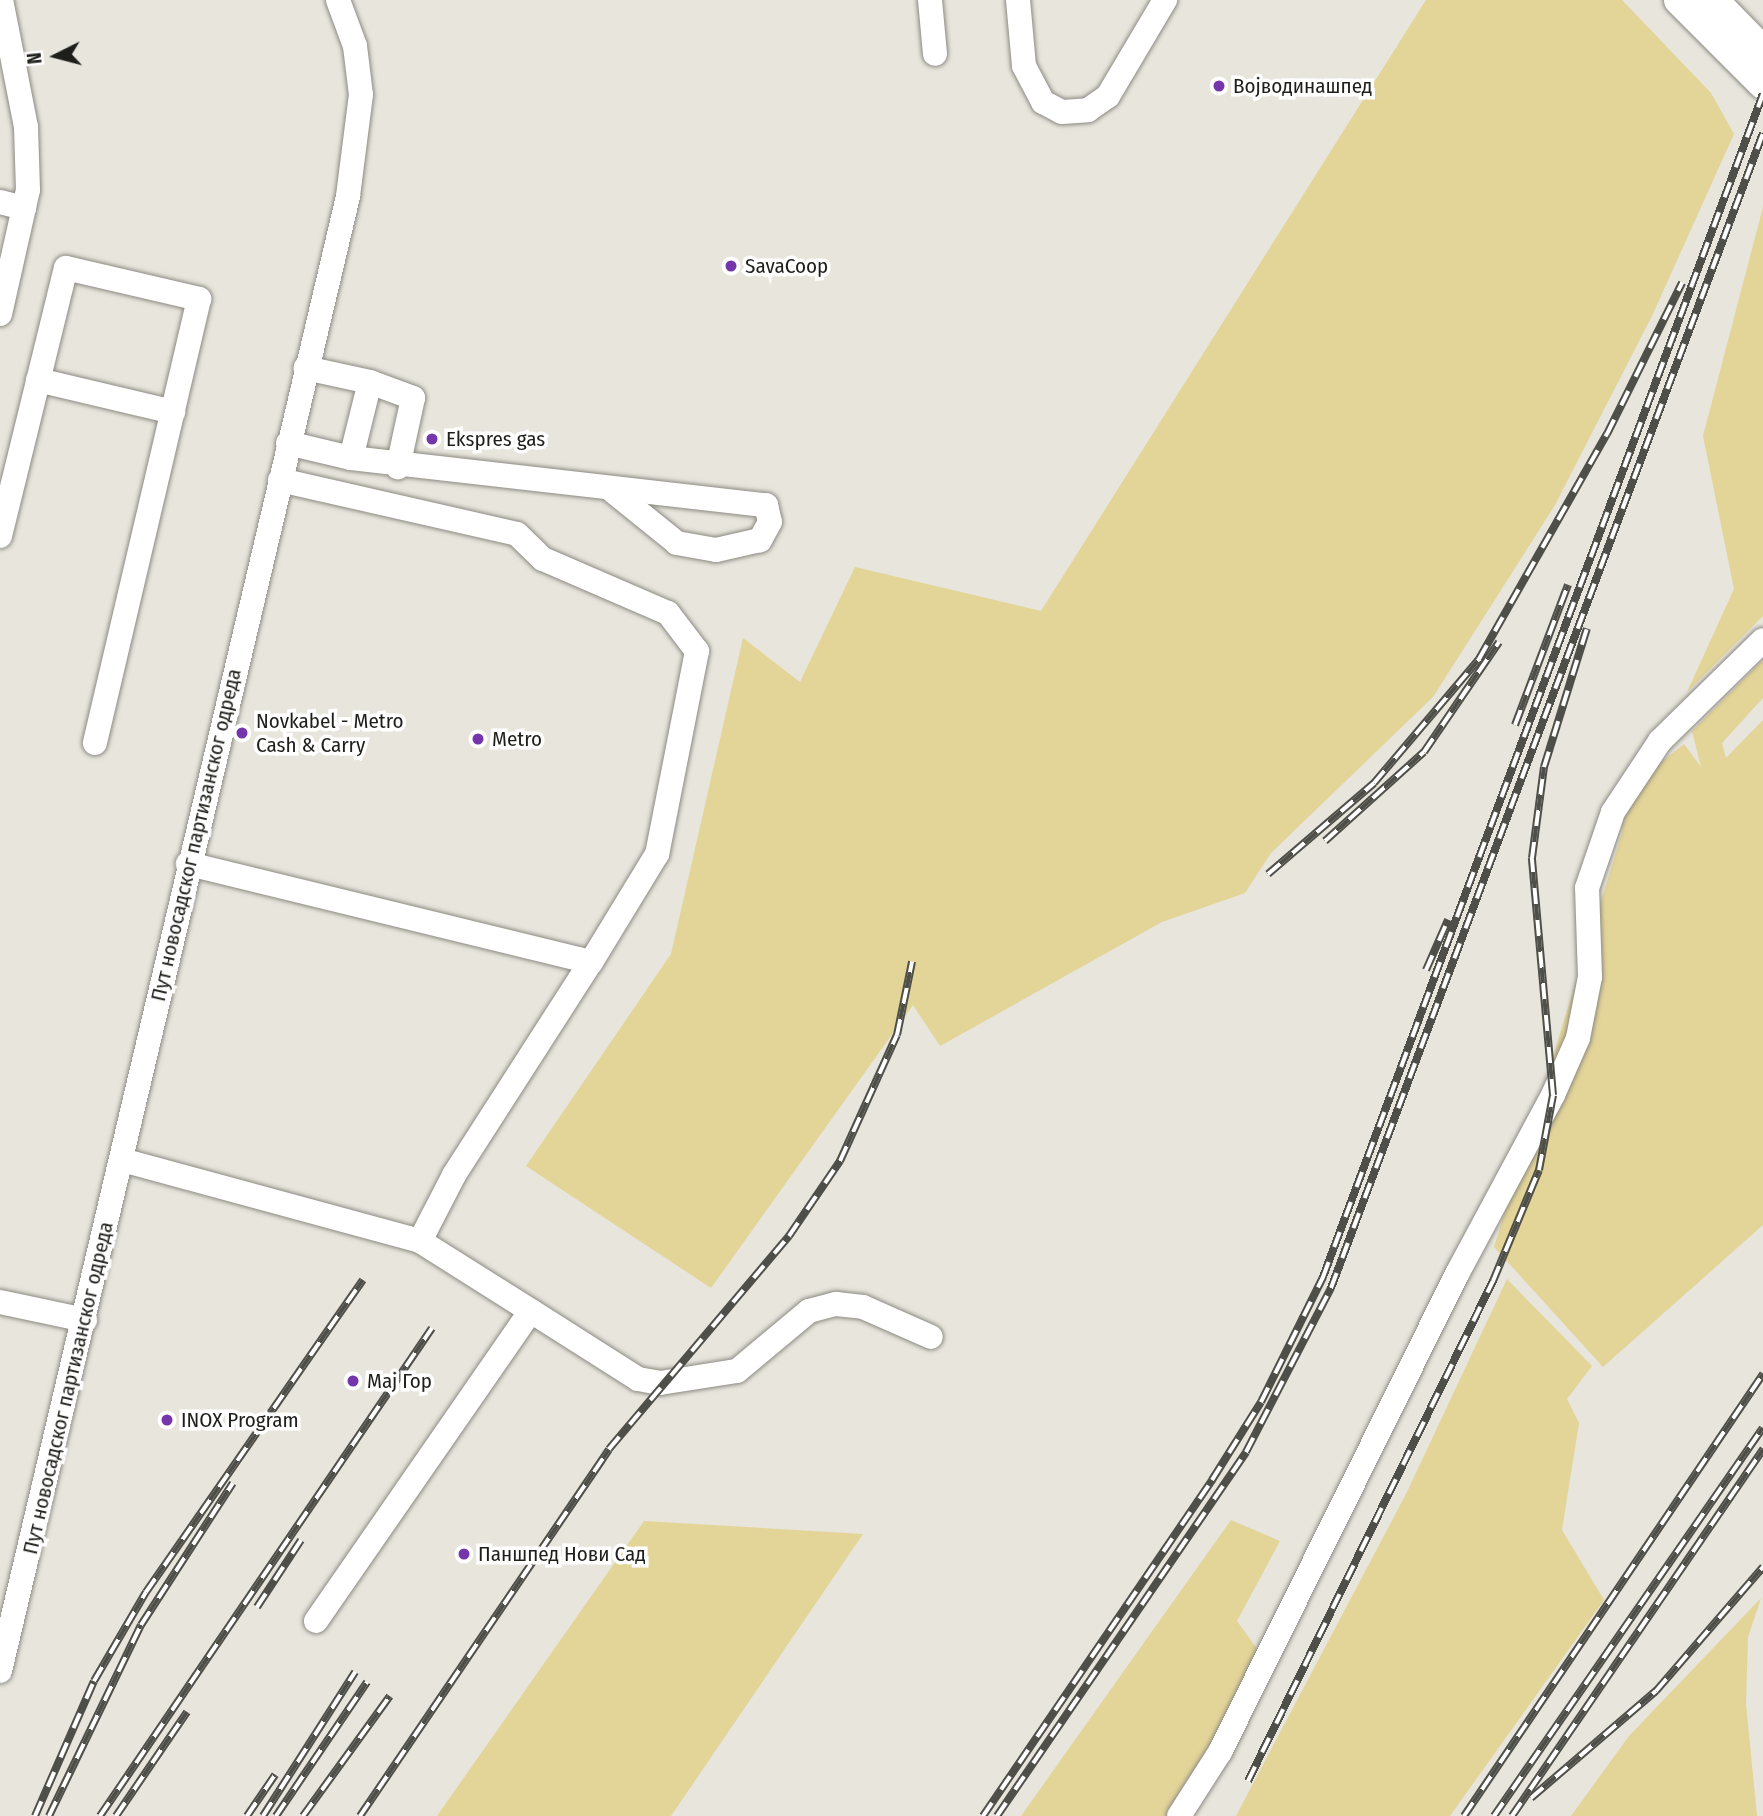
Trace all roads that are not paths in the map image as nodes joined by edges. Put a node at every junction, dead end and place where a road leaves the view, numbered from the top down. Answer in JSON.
{"nodes":[{"id":1,"x":1,"y":0,"type":"edge"},
{"id":2,"x":338,"y":0,"type":"edge"},
{"id":3,"x":930,"y":0,"type":"edge"},
{"id":4,"x":1018,"y":0,"type":"edge"},
{"id":5,"x":1166,"y":0,"type":"edge"},
{"id":6,"x":1679,"y":0,"type":"edge"},
{"id":7,"x":1713,"y":0,"type":"edge"},
{"id":8,"x":1763,"y":51,"type":"edge"},
{"id":9,"x":936,"y":54,"type":"dead end"},
{"id":10,"x":1763,"y":84,"type":"edge"},
{"id":11,"x":12,"y":205,"type":"edge"},
{"id":12,"x":0,"y":314,"type":"edge"},
{"id":13,"x":306,"y":368,"type":"junction"},
{"id":14,"x":38,"y":380,"type":"junction"},
{"id":15,"x":370,"y":382,"type":"junction"},
{"id":16,"x":173,"y":411,"type":"junction"},
{"id":17,"x":288,"y":443,"type":"junction"},
{"id":18,"x":351,"y":458,"type":"junction"},
{"id":19,"x":398,"y":467,"type":"junction"},
{"id":20,"x":279,"y":480,"type":"junction"},
{"id":21,"x":610,"y":489,"type":"junction"},
{"id":22,"x":0,"y":536,"type":"edge"},
{"id":23,"x":1763,"y":640,"type":"edge"},
{"id":24,"x":95,"y":743,"type":"dead end"},
{"id":25,"x":188,"y":864,"type":"junction"},
{"id":26,"x":591,"y":962,"type":"junction"},
{"id":27,"x":122,"y":1160,"type":"junction"},
{"id":28,"x":420,"y":1241,"type":"junction"},
{"id":29,"x":0,"y":1302,"type":"edge"},
{"id":30,"x":530,"y":1311,"type":"junction"},
{"id":31,"x":86,"y":1320,"type":"junction"},
{"id":32,"x":931,"y":1337,"type":"dead end"},
{"id":33,"x":316,"y":1621,"type":"dead end"},
{"id":34,"x":0,"y":1671,"type":"edge"},
{"id":35,"x":1179,"y":1816,"type":"edge"}],
"edges":[{"from":1,"to":11,"type":"street"},
{"from":2,"to":13,"type":"street","name":"Пут новосадског партизанског одреда"},
{"from":3,"to":9,"type":"street"},
{"from":4,"to":5,"type":"street"},
{"from":6,"to":10,"type":"main road"},
{"from":7,"to":8,"type":"main road"},
{"from":11,"to":12,"type":"street"},
{"from":13,"to":15,"type":"street"},
{"from":13,"to":17,"type":"street","name":"Пут новосадског партизанског одреда"},
{"from":14,"to":16,"type":"street"},
{"from":14,"to":16,"type":"street"},
{"from":14,"to":22,"type":"street"},
{"from":15,"to":18,"type":"street"},
{"from":15,"to":19,"type":"street"},
{"from":16,"to":24,"type":"street"},
{"from":17,"to":18,"type":"street"},
{"from":17,"to":20,"type":"street","name":"Пут новосадског партизанског одреда"},
{"from":18,"to":19,"type":"street"},
{"from":19,"to":21,"type":"street"},
{"from":20,"to":25,"type":"street","name":"Пут новосадског партизанског одреда"},
{"from":20,"to":26,"type":"street"},
{"from":21,"to":21,"type":"street"},
{"from":23,"to":35,"type":"street"},
{"from":25,"to":26,"type":"street"},
{"from":25,"to":27,"type":"street","name":"Пут новосадског партизанског одреда"},
{"from":26,"to":28,"type":"street"},
{"from":27,"to":28,"type":"street"},
{"from":27,"to":31,"type":"street","name":"Пут новосадског партизанског одреда"},
{"from":28,"to":30,"type":"street"},
{"from":29,"to":31,"type":"street"},
{"from":30,"to":32,"type":"street"},
{"from":30,"to":33,"type":"street"},
{"from":31,"to":34,"type":"street","name":"Пут новосадског партизанског одреда"}]}
